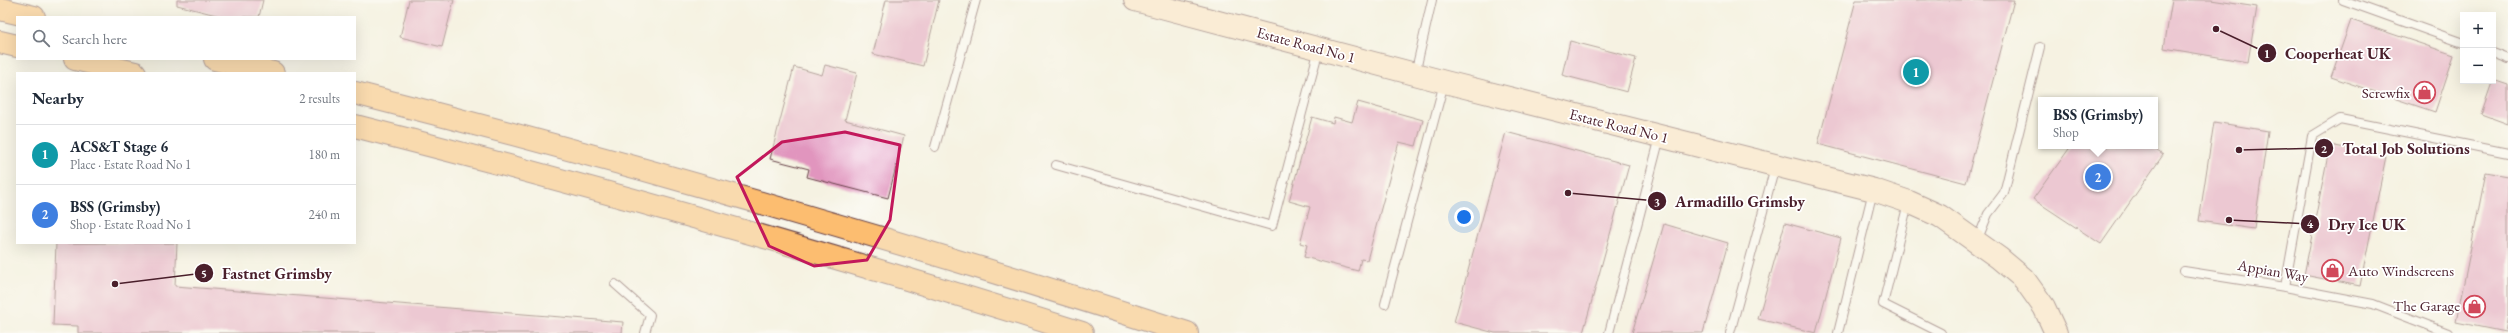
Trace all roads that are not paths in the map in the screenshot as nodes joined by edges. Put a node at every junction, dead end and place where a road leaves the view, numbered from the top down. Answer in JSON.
{"nodes":[{"id":1,"x":976,"y":0,"type":"edge"},
{"id":2,"x":1135,"y":0,"type":"edge"},
{"id":3,"x":1432,"y":0,"type":"edge"},
{"id":4,"x":2343,"y":0,"type":"edge"},
{"id":5,"x":0,"y":9,"type":"edge"},
{"id":6,"x":30,"y":16,"type":"edge"},
{"id":7,"x":0,"y":42,"type":"edge"},
{"id":8,"x":2460,"y":42,"type":"edge"},
{"id":9,"x":16,"y":46,"type":"edge"},
{"id":10,"x":2040,"y":47,"type":"dead end"},
{"id":11,"x":1319,"y":48,"type":"junction"},
{"id":12,"x":2496,"y":54,"type":"edge"},
{"id":13,"x":2508,"y":59,"type":"edge"},
{"id":14,"x":79,"y":60,"type":"edge"},
{"id":15,"x":219,"y":60,"type":"edge"},
{"id":16,"x":131,"y":72,"type":"edge"},
{"id":17,"x":269,"y":72,"type":"edge"},
{"id":18,"x":1415,"y":74,"type":"junction"},
{"id":19,"x":1444,"y":82,"type":"junction"},
{"id":20,"x":356,"y":94,"type":"edge"},
{"id":21,"x":356,"y":126,"type":"edge"},
{"id":22,"x":1660,"y":136,"type":"junction"},
{"id":23,"x":935,"y":147,"type":"dead end"},
{"id":24,"x":2508,"y":153,"type":"edge"},
{"id":25,"x":1056,"y":165,"type":"dead end"},
{"id":26,"x":1775,"y":166,"type":"junction"},
{"id":27,"x":1874,"y":190,"type":"junction"},
{"id":28,"x":1908,"y":202,"type":"junction"},
{"id":29,"x":1977,"y":242,"type":"junction"},
{"id":30,"x":2184,"y":271,"type":"dead end"},
{"id":31,"x":615,"y":284,"type":"dead end"},
{"id":32,"x":2285,"y":286,"type":"junction"},
{"id":33,"x":1385,"y":304,"type":"dead end"},
{"id":34,"x":645,"y":333,"type":"edge"},
{"id":35,"x":1082,"y":333,"type":"edge"},
{"id":36,"x":1186,"y":333,"type":"edge"},
{"id":37,"x":1609,"y":333,"type":"edge"},
{"id":38,"x":1730,"y":333,"type":"edge"},
{"id":39,"x":1838,"y":333,"type":"edge"},
{"id":40,"x":1941,"y":333,"type":"edge"},
{"id":41,"x":2056,"y":333,"type":"edge"},
{"id":42,"x":2448,"y":333,"type":"edge"}],
"edges":[{"from":1,"to":23,"type":"lane"},
{"from":2,"to":11,"type":"street","name":"Estate Road No 1"},
{"from":3,"to":18,"type":"lane"},
{"from":4,"to":8,"type":"lane"},
{"from":5,"to":6,"type":"highway"},
{"from":7,"to":9,"type":"highway"},
{"from":10,"to":29,"type":"lane"},
{"from":11,"to":18,"type":"street","name":"Estate Road No 1"},
{"from":11,"to":25,"type":"lane"},
{"from":12,"to":13,"type":"lane"},
{"from":14,"to":16,"type":"highway"},
{"from":15,"to":17,"type":"highway"},
{"from":18,"to":19,"type":"street","name":"Estate Road No 1"},
{"from":19,"to":22,"type":"street","name":"Estate Road No 1"},
{"from":19,"to":33,"type":"lane"},
{"from":20,"to":36,"type":"highway"},
{"from":21,"to":35,"type":"highway"},
{"from":22,"to":26,"type":"street","name":"Estate Road No 1"},
{"from":22,"to":37,"type":"lane"},
{"from":24,"to":32,"type":"lane"},
{"from":26,"to":27,"type":"street","name":"Estate Road No 1"},
{"from":26,"to":38,"type":"lane"},
{"from":27,"to":28,"type":"street","name":"Estate Road No 1"},
{"from":27,"to":39,"type":"lane"},
{"from":28,"to":29,"type":"street","name":"Estate Road No 1"},
{"from":28,"to":40,"type":"lane"},
{"from":29,"to":41,"type":"street","name":"Estate Road No 1"},
{"from":30,"to":32,"type":"lane","name":"Appian Way"},
{"from":31,"to":34,"type":"lane"},
{"from":32,"to":42,"type":"lane","name":"Appian Way"}]}
